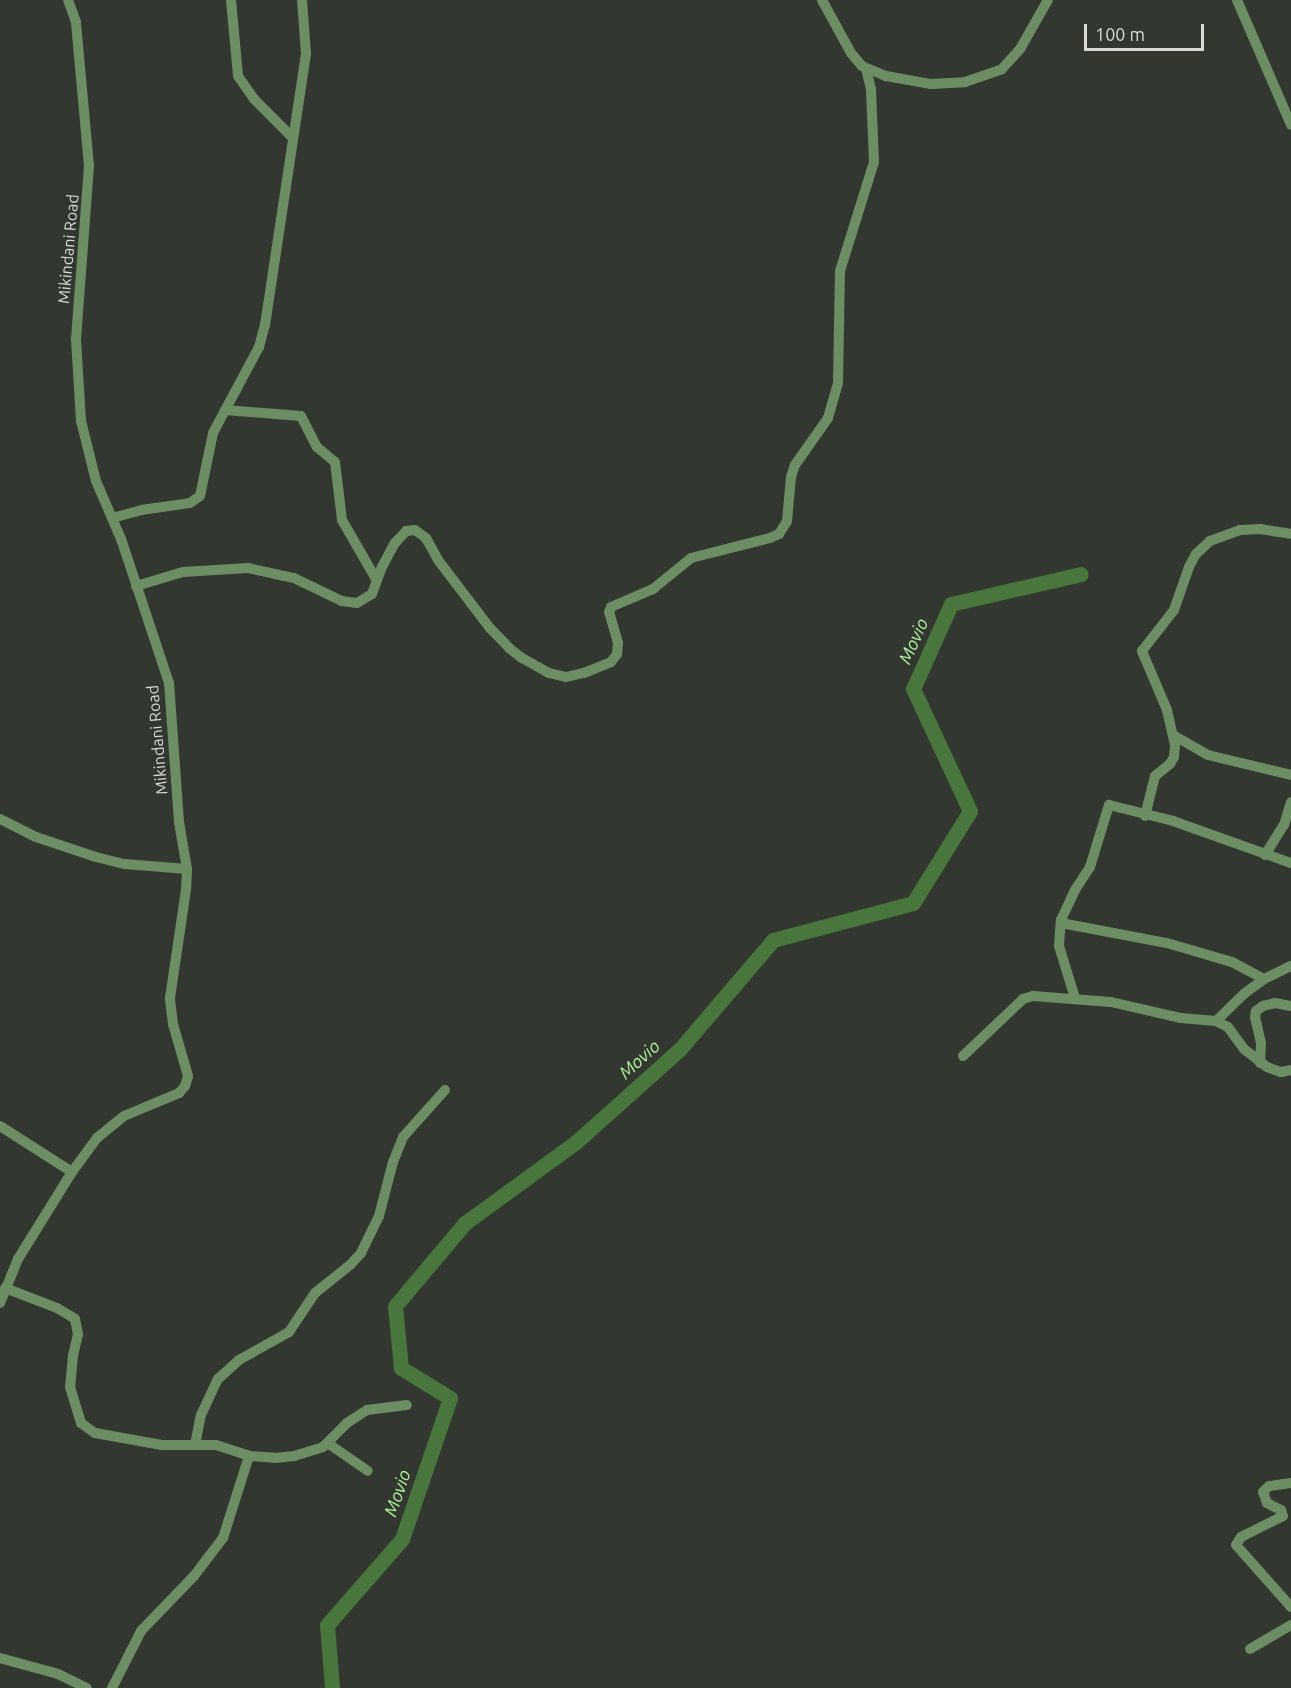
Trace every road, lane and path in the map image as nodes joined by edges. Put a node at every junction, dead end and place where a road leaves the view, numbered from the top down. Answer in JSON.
{"nodes":[{"id":1,"x":68,"y":0,"type":"edge"},
{"id":2,"x":231,"y":0,"type":"edge"},
{"id":3,"x":302,"y":0,"type":"edge"},
{"id":4,"x":822,"y":0,"type":"edge"},
{"id":5,"x":1048,"y":0,"type":"edge"},
{"id":6,"x":1237,"y":0,"type":"edge"},
{"id":7,"x":866,"y":69,"type":"junction"},
{"id":8,"x":1291,"y":125,"type":"edge"},
{"id":9,"x":292,"y":137,"type":"junction"},
{"id":10,"x":225,"y":410,"type":"junction"},
{"id":11,"x":112,"y":518,"type":"junction"},
{"id":12,"x":1291,"y":534,"type":"edge"},
{"id":13,"x":376,"y":579,"type":"junction"},
{"id":14,"x":136,"y":586,"type":"junction"},
{"id":15,"x":1173,"y":735,"type":"junction"},
{"id":16,"x":1291,"y":775,"type":"edge"},
{"id":17,"x":1291,"y":802,"type":"edge"},
{"id":18,"x":1145,"y":816,"type":"junction"},
{"id":19,"x":0,"y":819,"type":"edge"},
{"id":20,"x":1265,"y":855,"type":"junction"},
{"id":21,"x":1291,"y":863,"type":"edge"},
{"id":22,"x":187,"y":869,"type":"junction"},
{"id":23,"x":1061,"y":923,"type":"junction"},
{"id":24,"x":1291,"y":966,"type":"edge"},
{"id":25,"x":1264,"y":979,"type":"junction"},
{"id":26,"x":1075,"y":998,"type":"junction"},
{"id":27,"x":1291,"y":1006,"type":"edge"},
{"id":28,"x":1216,"y":1021,"type":"junction"},
{"id":29,"x":963,"y":1056,"type":"dead end"},
{"id":30,"x":1260,"y":1063,"type":"junction"},
{"id":31,"x":1291,"y":1070,"type":"edge"},
{"id":32,"x":445,"y":1090,"type":"dead end"},
{"id":33,"x":0,"y":1126,"type":"edge"},
{"id":34,"x":72,"y":1172,"type":"junction"},
{"id":35,"x":5,"y":1288,"type":"junction"},
{"id":36,"x":0,"y":1303,"type":"edge"},
{"id":37,"x":407,"y":1405,"type":"dead end"},
{"id":38,"x":329,"y":1444,"type":"junction"},
{"id":39,"x":195,"y":1445,"type":"junction"},
{"id":40,"x":249,"y":1456,"type":"junction"},
{"id":41,"x":368,"y":1471,"type":"dead end"},
{"id":42,"x":1291,"y":1483,"type":"edge"},
{"id":43,"x":1291,"y":1607,"type":"edge"},
{"id":44,"x":1291,"y":1625,"type":"edge"},
{"id":45,"x":1250,"y":1649,"type":"dead end"},
{"id":46,"x":0,"y":1658,"type":"edge"},
{"id":47,"x":87,"y":1688,"type":"edge"},
{"id":48,"x":112,"y":1688,"type":"edge"}],
"edges":[{"from":1,"to":11,"type":"street","name":"Mikindani Road"},
{"from":2,"to":9,"type":"street"},
{"from":3,"to":9,"type":"street"},
{"from":4,"to":7,"type":"street"},
{"from":5,"to":7,"type":"street"},
{"from":6,"to":8,"type":"street"},
{"from":7,"to":13,"type":"street"},
{"from":9,"to":10,"type":"street"},
{"from":10,"to":11,"type":"street"},
{"from":10,"to":13,"type":"street"},
{"from":11,"to":14,"type":"street","name":"Mikindani Road"},
{"from":12,"to":15,"type":"street"},
{"from":13,"to":14,"type":"street"},
{"from":14,"to":22,"type":"street","name":"Mikindani Road"},
{"from":15,"to":16,"type":"street"},
{"from":15,"to":18,"type":"street"},
{"from":17,"to":20,"type":"street"},
{"from":18,"to":20,"type":"street"},
{"from":18,"to":23,"type":"street"},
{"from":19,"to":22,"type":"street"},
{"from":20,"to":21,"type":"street"},
{"from":22,"to":34,"type":"street","name":"Mikindani Road"},
{"from":23,"to":25,"type":"street"},
{"from":23,"to":26,"type":"street"},
{"from":24,"to":25,"type":"street"},
{"from":25,"to":28,"type":"street"},
{"from":26,"to":28,"type":"street"},
{"from":26,"to":29,"type":"street"},
{"from":27,"to":30,"type":"street"},
{"from":28,"to":30,"type":"street"},
{"from":30,"to":31,"type":"street"},
{"from":32,"to":39,"type":"street"},
{"from":33,"to":34,"type":"street"},
{"from":34,"to":35,"type":"street","name":"Mikindani Road"},
{"from":35,"to":36,"type":"street","name":"Mikindani Road"},
{"from":35,"to":39,"type":"street"},
{"from":37,"to":38,"type":"street"},
{"from":38,"to":40,"type":"street"},
{"from":38,"to":41,"type":"street"},
{"from":39,"to":40,"type":"street"},
{"from":40,"to":48,"type":"street"},
{"from":42,"to":43,"type":"street"},
{"from":44,"to":45,"type":"street"},
{"from":46,"to":47,"type":"street"}]}
